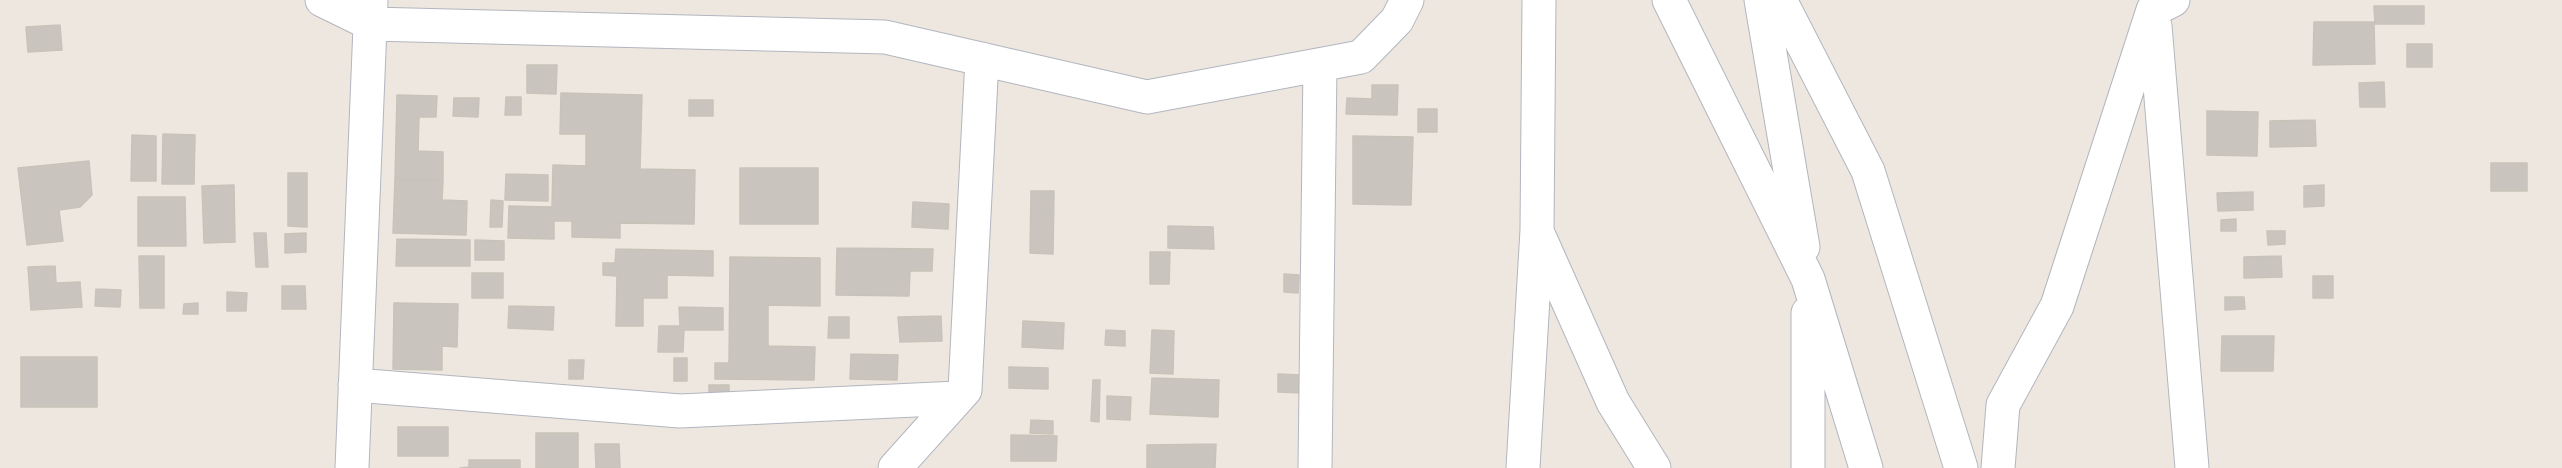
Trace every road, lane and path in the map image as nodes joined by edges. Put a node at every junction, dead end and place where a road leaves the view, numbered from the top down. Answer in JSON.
{"nodes":[{"id":1,"x":322,"y":0,"type":"edge"},
{"id":2,"x":1407,"y":0,"type":"edge"},
{"id":3,"x":1539,"y":0,"type":"edge"},
{"id":4,"x":1669,"y":0,"type":"edge"},
{"id":5,"x":1761,"y":0,"type":"edge"},
{"id":6,"x":1780,"y":0,"type":"edge"},
{"id":7,"x":2160,"y":4,"type":"edge"},
{"id":8,"x":371,"y":12,"type":"edge"},
{"id":9,"x":982,"y":59,"type":"junction"},
{"id":10,"x":1320,"y":65,"type":"junction"},
{"id":11,"x":1537,"y":230,"type":"junction"},
{"id":12,"x":1808,"y":279,"type":"junction"},
{"id":13,"x":355,"y":385,"type":"junction"},
{"id":14,"x":958,"y":398,"type":"junction"},
{"id":15,"x":352,"y":468,"type":"edge"},
{"id":16,"x":895,"y":468,"type":"edge"},
{"id":17,"x":1315,"y":468,"type":"edge"},
{"id":18,"x":1523,"y":468,"type":"edge"},
{"id":19,"x":1654,"y":468,"type":"edge"},
{"id":20,"x":1808,"y":468,"type":"edge"},
{"id":21,"x":1866,"y":468,"type":"edge"},
{"id":22,"x":1961,"y":468,"type":"edge"},
{"id":23,"x":1998,"y":468,"type":"edge"},
{"id":24,"x":2192,"y":468,"type":"edge"}],
"edges":[{"from":1,"to":8,"type":"street"},
{"from":2,"to":10,"type":"street"},
{"from":3,"to":11,"type":"street"},
{"from":4,"to":12,"type":"street"},
{"from":5,"to":12,"type":"street"},
{"from":6,"to":22,"type":"street"},
{"from":7,"to":23,"type":"street"},
{"from":7,"to":24,"type":"street"},
{"from":8,"to":9,"type":"street"},
{"from":8,"to":13,"type":"street"},
{"from":9,"to":10,"type":"street"},
{"from":9,"to":14,"type":"street"},
{"from":10,"to":17,"type":"street"},
{"from":11,"to":18,"type":"street"},
{"from":11,"to":19,"type":"street"},
{"from":12,"to":20,"type":"street"},
{"from":12,"to":21,"type":"street"},
{"from":13,"to":14,"type":"street"},
{"from":13,"to":15,"type":"street"},
{"from":14,"to":16,"type":"street"}]}
